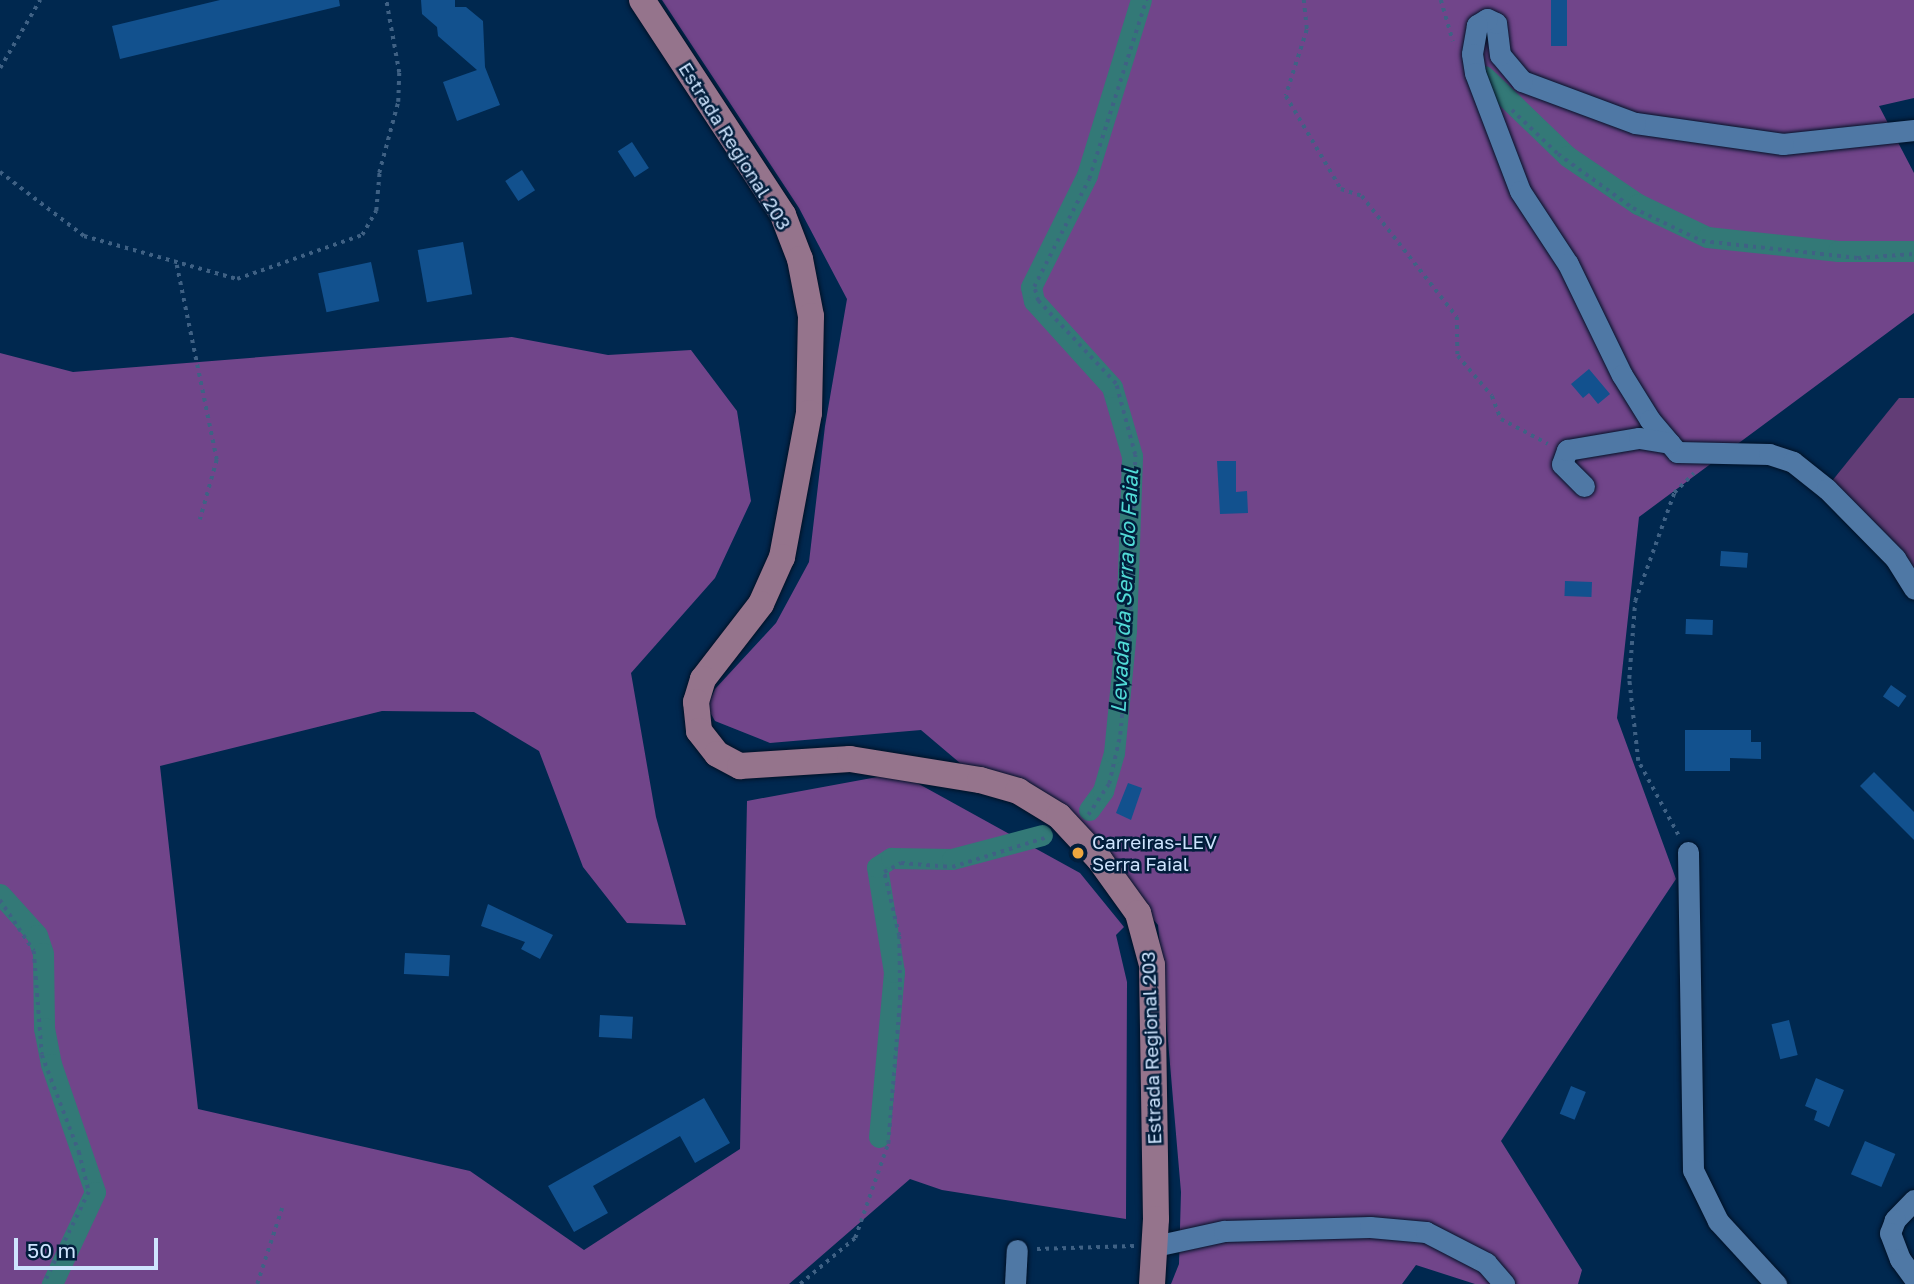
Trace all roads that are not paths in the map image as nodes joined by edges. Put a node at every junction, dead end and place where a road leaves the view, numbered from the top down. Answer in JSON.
{"nodes":[{"id":1,"x":642,"y":0,"type":"edge"},
{"id":2,"x":1914,"y":130,"type":"edge"},
{"id":3,"x":1670,"y":443,"type":"junction"},
{"id":4,"x":1584,"y":486,"type":"dead end"},
{"id":5,"x":1914,"y":589,"type":"edge"},
{"id":6,"x":1688,"y":852,"type":"road end"},
{"id":7,"x":1914,"y":1200,"type":"edge"},
{"id":8,"x":1156,"y":1245,"type":"junction"},
{"id":9,"x":1017,"y":1250,"type":"road end"},
{"id":10,"x":1914,"y":1278,"type":"edge"},
{"id":11,"x":1015,"y":1284,"type":"edge"},
{"id":12,"x":1152,"y":1284,"type":"edge"},
{"id":13,"x":1504,"y":1284,"type":"edge"},
{"id":14,"x":1776,"y":1284,"type":"edge"}],
"edges":[{"from":1,"to":8,"type":"main road","name":"Estrada Regional 203"},
{"from":2,"to":3,"type":"street"},
{"from":3,"to":4,"type":"street"},
{"from":3,"to":5,"type":"street"},
{"from":6,"to":14,"type":"street"},
{"from":7,"to":10,"type":"street"},
{"from":8,"to":12,"type":"main road","name":"Estrada Regional 203"},
{"from":8,"to":13,"type":"street"},
{"from":9,"to":11,"type":"street"}]}
